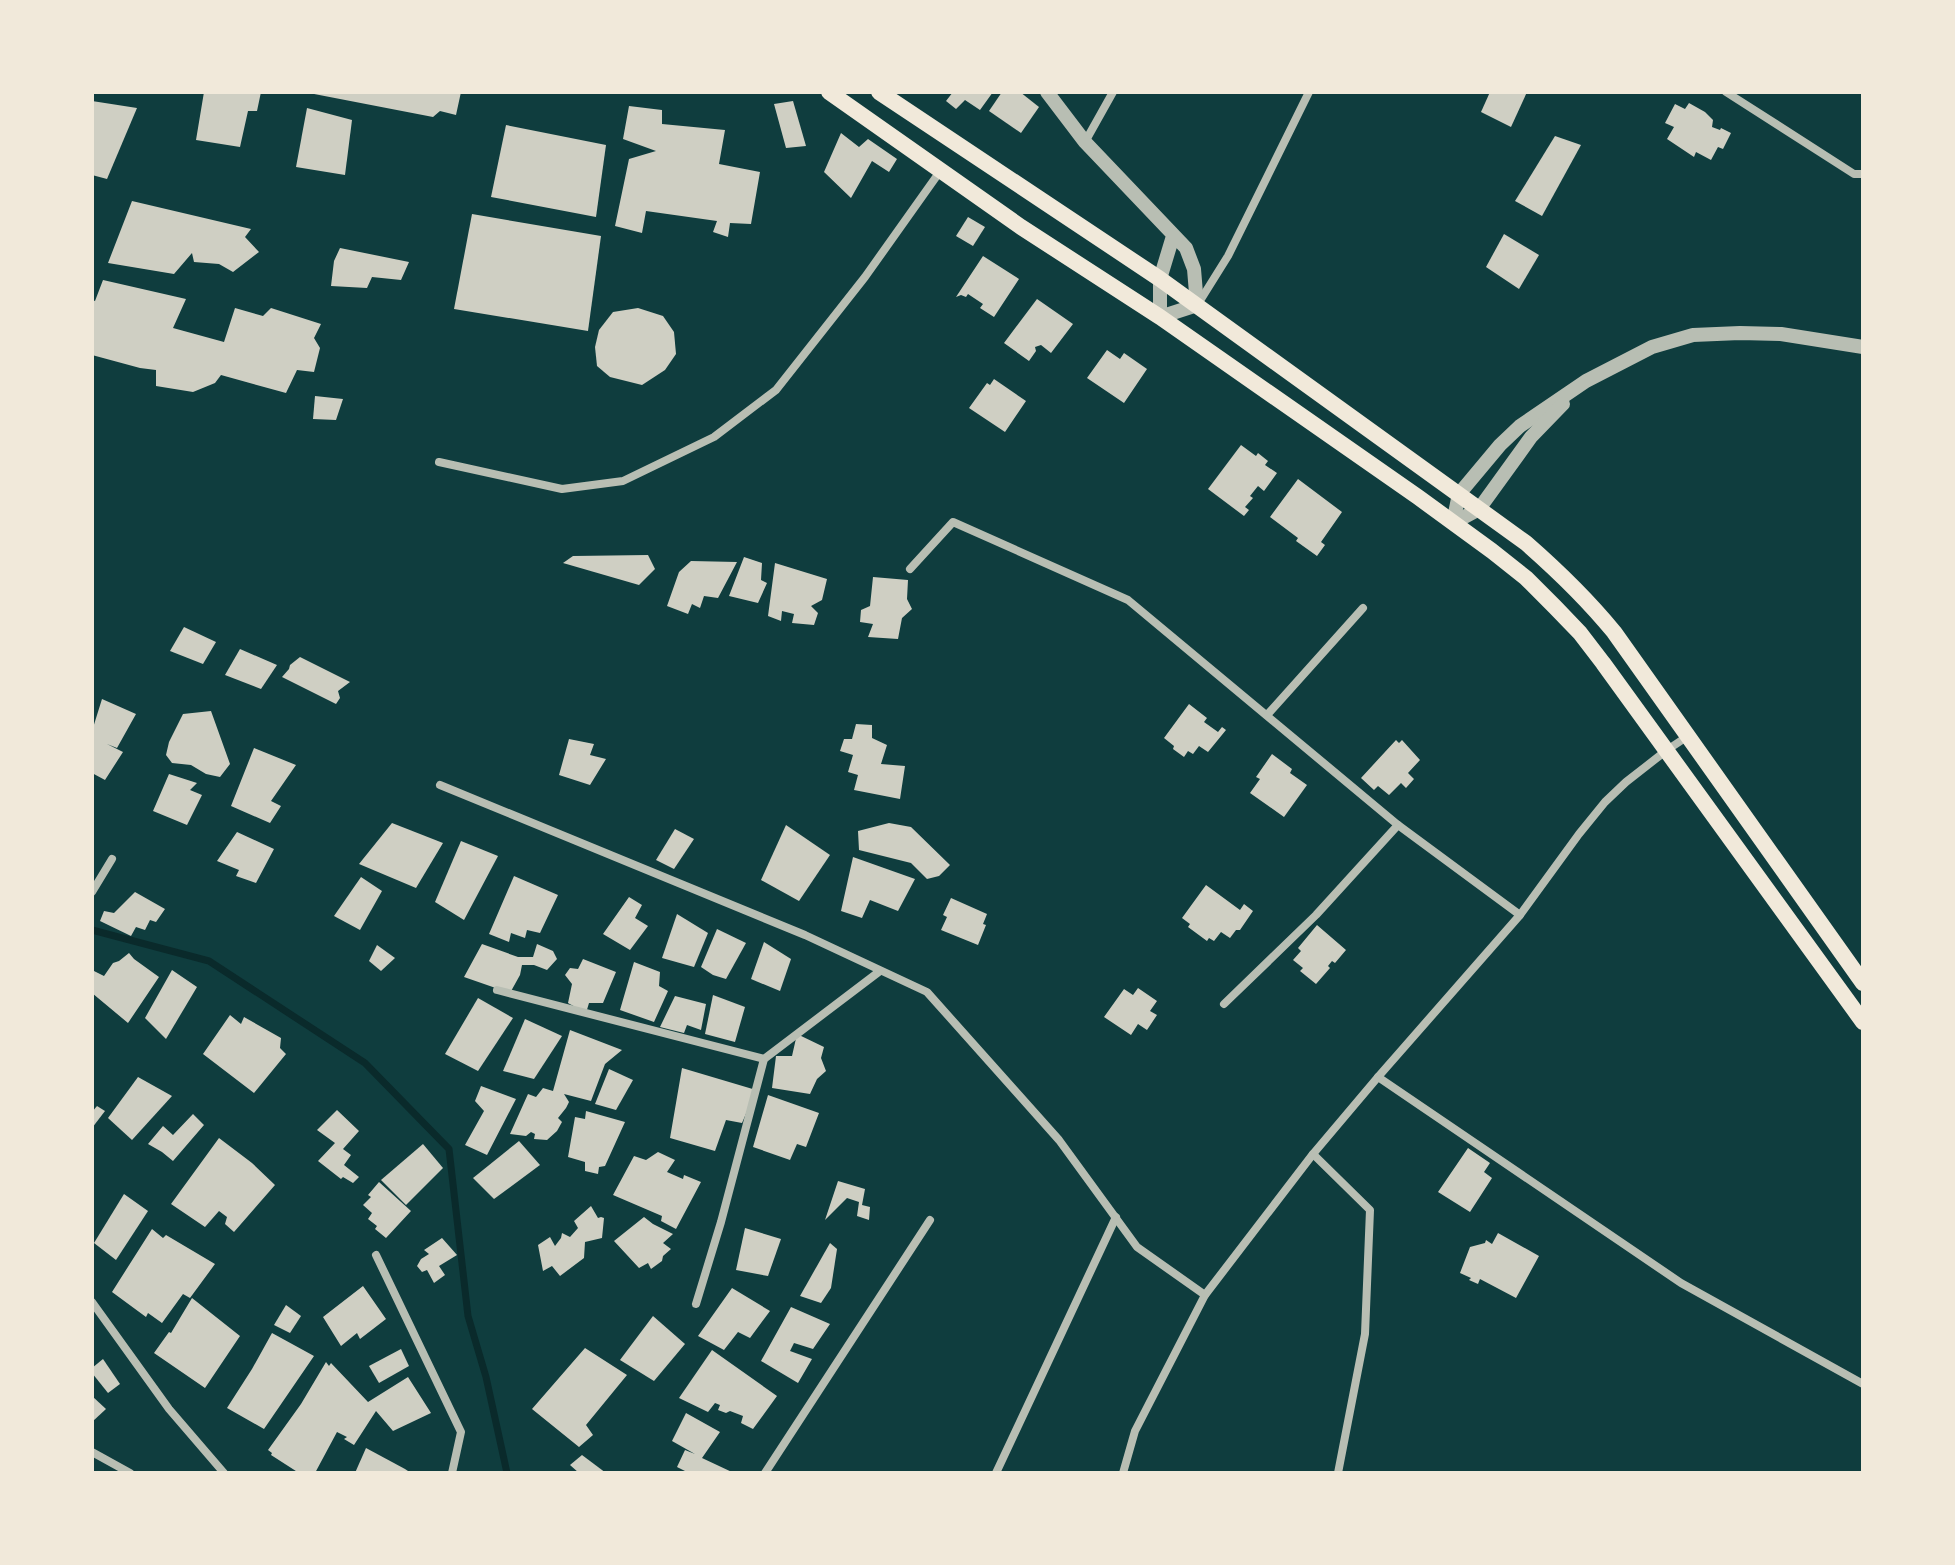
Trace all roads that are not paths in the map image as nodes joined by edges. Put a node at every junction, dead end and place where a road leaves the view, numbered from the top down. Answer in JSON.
{"nodes":[{"id":1,"x":829,"y":92,"type":"edge"},
{"id":2,"x":879,"y":92,"type":"edge"},
{"id":3,"x":1047,"y":92,"type":"edge"},
{"id":4,"x":1113,"y":92,"type":"edge"},
{"id":5,"x":1309,"y":92,"type":"edge"},
{"id":6,"x":1726,"y":92,"type":"edge"},
{"id":7,"x":1085,"y":142,"type":"junction"},
{"id":8,"x":941,"y":170,"type":"junction"},
{"id":9,"x":1863,"y":174,"type":"edge"},
{"id":10,"x":1173,"y":236,"type":"junction"},
{"id":11,"x":1160,"y":279,"type":"junction"},
{"id":12,"x":1197,"y":305,"type":"junction"},
{"id":13,"x":1160,"y":317,"type":"junction"},
{"id":14,"x":1863,"y":347,"type":"edge"},
{"id":15,"x":1586,"y":381,"type":"junction"},
{"id":16,"x":439,"y":462,"type":"dead end"},
{"id":17,"x":1459,"y":494,"type":"junction"},
{"id":18,"x":1479,"y":509,"type":"junction"},
{"id":19,"x":1453,"y":523,"type":"junction"},
{"id":20,"x":910,"y":569,"type":"dead end"},
{"id":21,"x":1363,"y":608,"type":"dead end"},
{"id":22,"x":1267,"y":715,"type":"junction"},
{"id":23,"x":1688,"y":736,"type":"junction"},
{"id":24,"x":1667,"y":750,"type":"junction"},
{"id":25,"x":440,"y":785,"type":"dead end"},
{"id":26,"x":1398,"y":825,"type":"junction"},
{"id":27,"x":112,"y":859,"type":"dead end"},
{"id":28,"x":92,"y":892,"type":"edge"},
{"id":29,"x":1520,"y":915,"type":"junction"},
{"id":30,"x":880,"y":971,"type":"junction"},
{"id":31,"x":1863,"y":983,"type":"edge"},
{"id":32,"x":497,"y":990,"type":"dead end"},
{"id":33,"x":1224,"y":1004,"type":"dead end"},
{"id":34,"x":1863,"y":1022,"type":"edge"},
{"id":35,"x":764,"y":1059,"type":"junction"},
{"id":36,"x":1378,"y":1077,"type":"junction"},
{"id":37,"x":1313,"y":1154,"type":"junction"},
{"id":38,"x":1116,"y":1217,"type":"junction"},
{"id":39,"x":930,"y":1220,"type":"dead end"},
{"id":40,"x":376,"y":1255,"type":"dead end"},
{"id":41,"x":1205,"y":1295,"type":"junction"},
{"id":42,"x":92,"y":1302,"type":"edge"},
{"id":43,"x":696,"y":1304,"type":"dead end"},
{"id":44,"x":1863,"y":1384,"type":"edge"},
{"id":45,"x":92,"y":1452,"type":"edge"},
{"id":46,"x":130,"y":1473,"type":"edge"},
{"id":47,"x":224,"y":1473,"type":"edge"},
{"id":48,"x":452,"y":1473,"type":"edge"},
{"id":49,"x":765,"y":1473,"type":"edge"},
{"id":50,"x":996,"y":1473,"type":"edge"},
{"id":51,"x":1123,"y":1473,"type":"edge"},
{"id":52,"x":1338,"y":1473,"type":"edge"}],
"edges":[{"from":1,"to":8,"type":"main road"},
{"from":2,"to":11,"type":"main road"},
{"from":3,"to":7,"type":"street"},
{"from":4,"to":7,"type":"street"},
{"from":5,"to":12,"type":"street"},
{"from":6,"to":9,"type":"street"},
{"from":7,"to":10,"type":"street"},
{"from":8,"to":13,"type":"main road"},
{"from":8,"to":16,"type":"street"},
{"from":10,"to":11,"type":"street"},
{"from":10,"to":12,"type":"street"},
{"from":11,"to":12,"type":"main road"},
{"from":11,"to":13,"type":"street"},
{"from":12,"to":13,"type":"street"},
{"from":12,"to":17,"type":"main road"},
{"from":13,"to":19,"type":"main road"},
{"from":14,"to":15,"type":"street"},
{"from":15,"to":17,"type":"street"},
{"from":15,"to":18,"type":"street"},
{"from":17,"to":18,"type":"main road"},
{"from":17,"to":19,"type":"street"},
{"from":18,"to":19,"type":"street"},
{"from":18,"to":23,"type":"main road"},
{"from":19,"to":24,"type":"main road"},
{"from":20,"to":22,"type":"street"},
{"from":21,"to":22,"type":"street"},
{"from":22,"to":26,"type":"street"},
{"from":23,"to":24,"type":"street"},
{"from":23,"to":31,"type":"main road"},
{"from":24,"to":29,"type":"street"},
{"from":24,"to":34,"type":"main road"},
{"from":25,"to":30,"type":"street"},
{"from":26,"to":29,"type":"street"},
{"from":26,"to":33,"type":"street"},
{"from":27,"to":28,"type":"street"},
{"from":29,"to":36,"type":"street"},
{"from":30,"to":35,"type":"street"},
{"from":30,"to":38,"type":"street"},
{"from":32,"to":35,"type":"street"},
{"from":35,"to":43,"type":"street"},
{"from":36,"to":37,"type":"street"},
{"from":36,"to":44,"type":"street"},
{"from":37,"to":41,"type":"street"},
{"from":37,"to":52,"type":"street"},
{"from":38,"to":41,"type":"street"},
{"from":38,"to":50,"type":"street"},
{"from":39,"to":49,"type":"street"},
{"from":40,"to":48,"type":"street"},
{"from":41,"to":51,"type":"street"},
{"from":42,"to":47,"type":"street"},
{"from":45,"to":46,"type":"street"}]}
